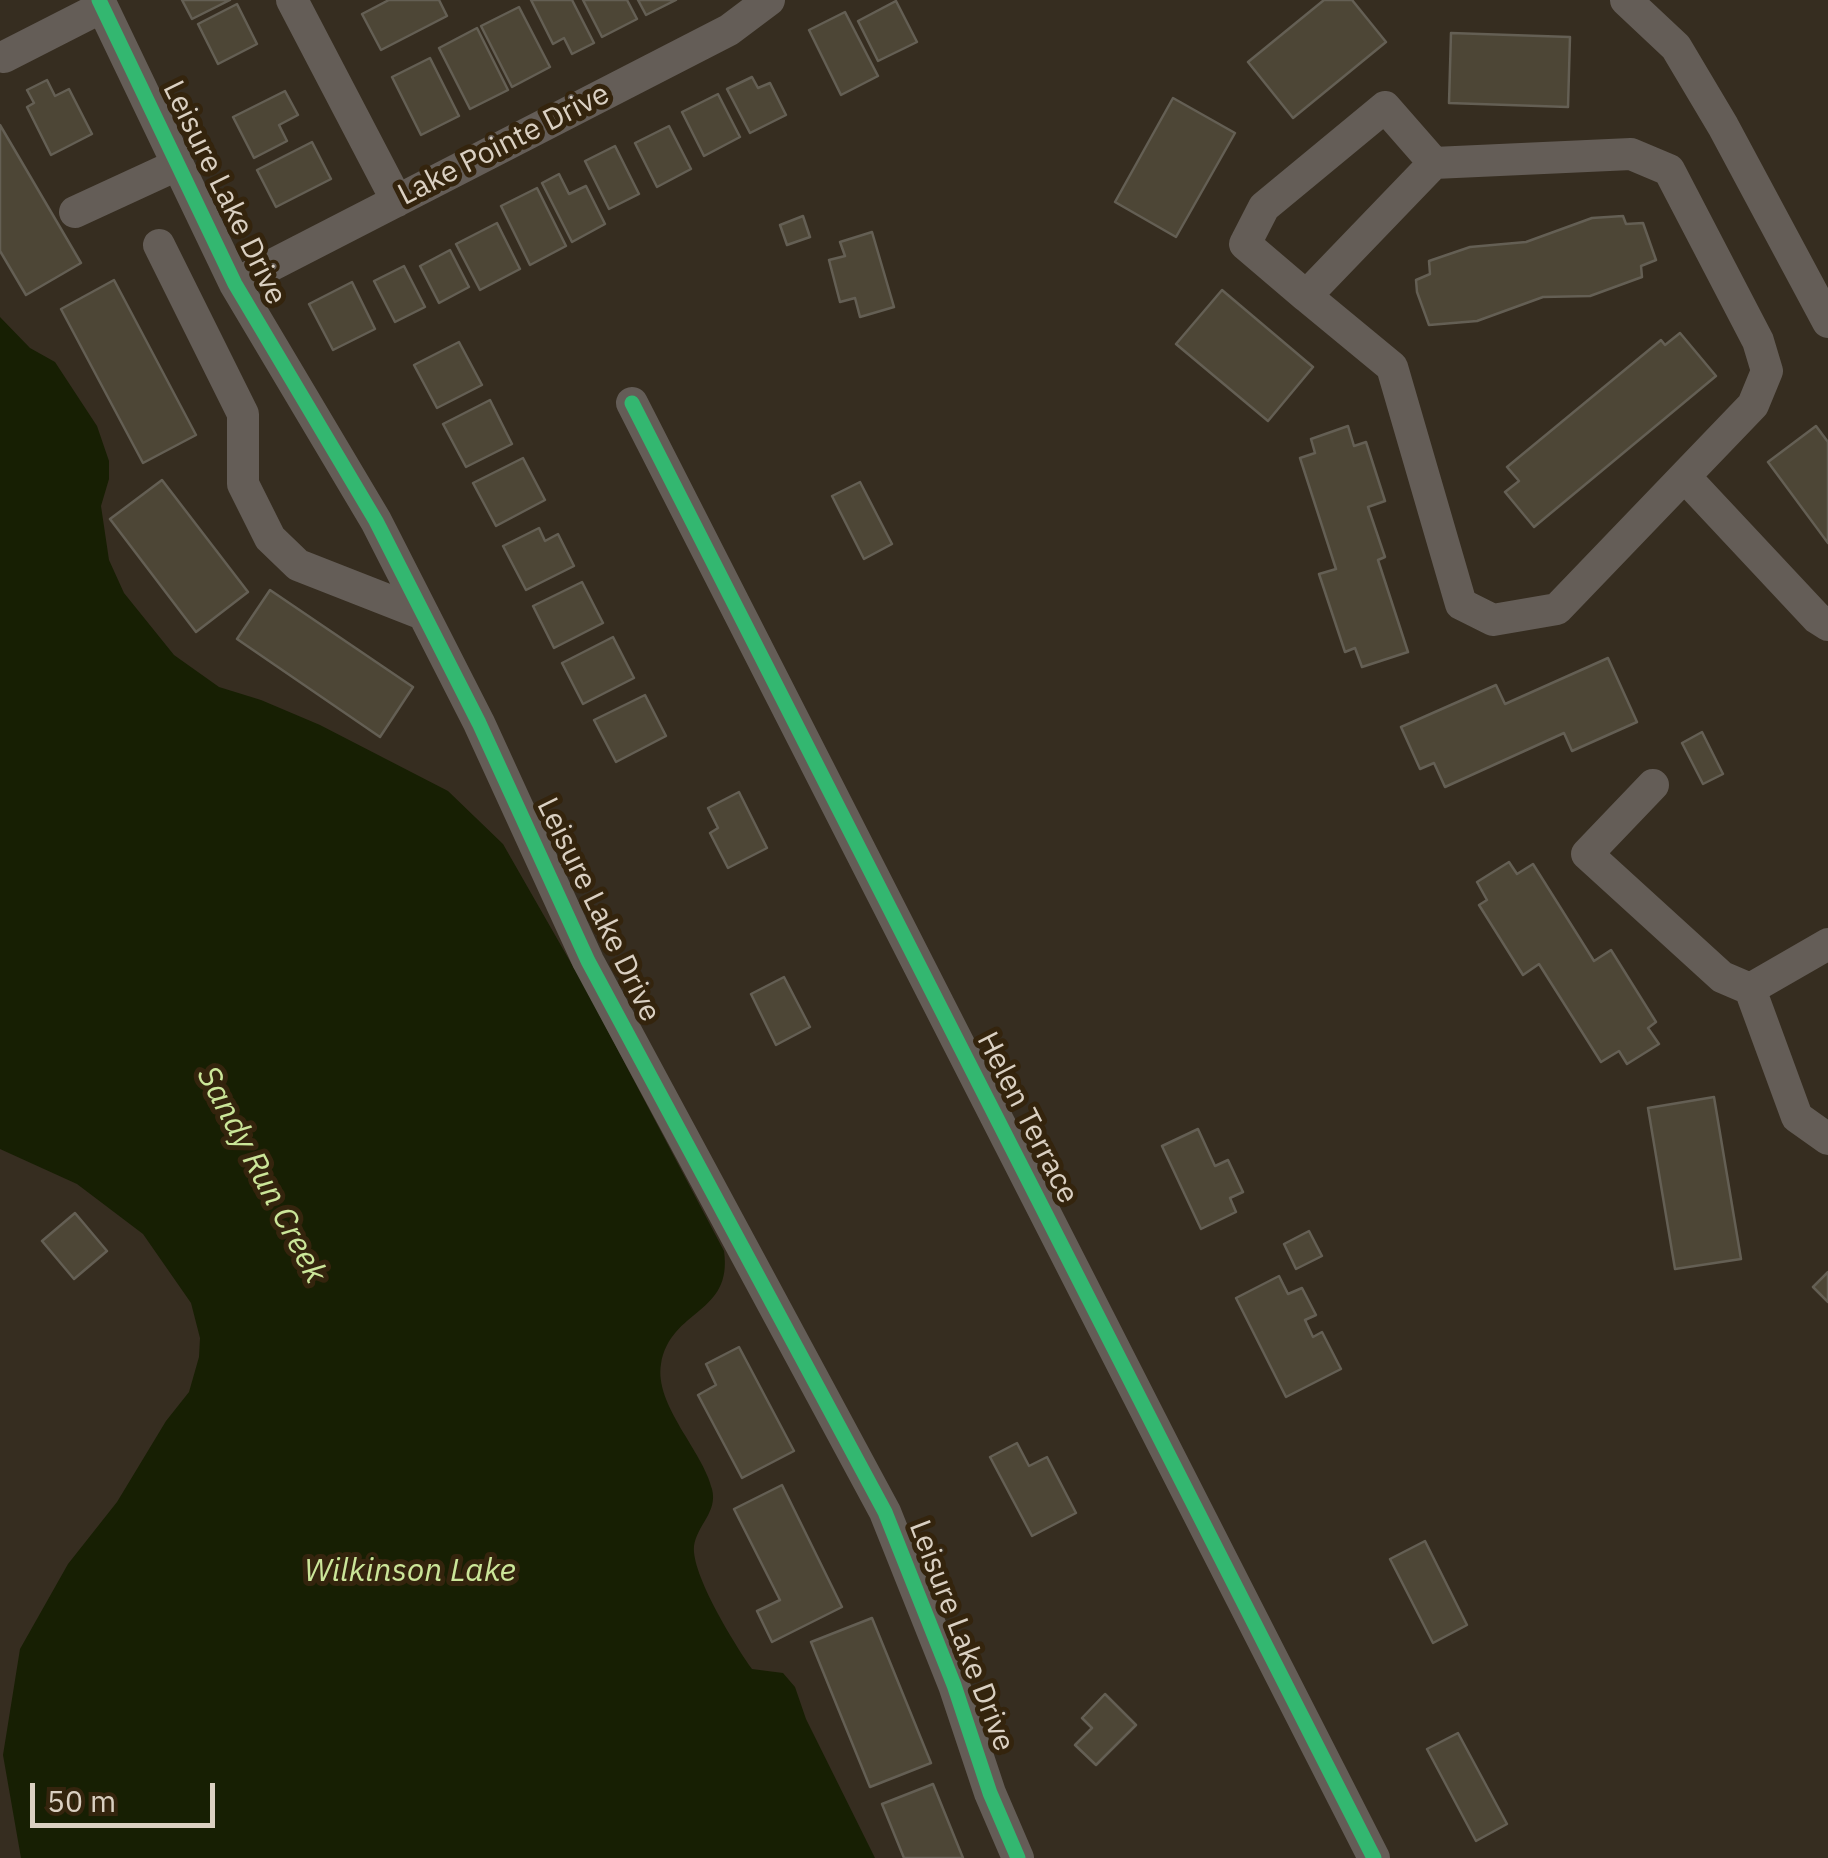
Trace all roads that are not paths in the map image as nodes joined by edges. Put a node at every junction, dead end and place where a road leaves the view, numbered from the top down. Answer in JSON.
{"nodes":[{"id":1,"x":292,"y":0,"type":"edge"},
{"id":2,"x":769,"y":0,"type":"edge"},
{"id":3,"x":1626,"y":0,"type":"edge"},
{"id":4,"x":101,"y":3,"type":"edge"},
{"id":5,"x":4,"y":56,"type":"dead end"},
{"id":6,"x":1434,"y":164,"type":"junction"},
{"id":7,"x":178,"y":165,"type":"junction"},
{"id":8,"x":397,"y":201,"type":"junction"},
{"id":9,"x":75,"y":212,"type":"dead end"},
{"id":10,"x":159,"y":246,"type":"dead end"},
{"id":11,"x":235,"y":284,"type":"junction"},
{"id":12,"x":1306,"y":296,"type":"junction"},
{"id":13,"x":1828,"y":322,"type":"edge"},
{"id":14,"x":632,"y":403,"type":"dead end"},
{"id":15,"x":1684,"y":477,"type":"junction"},
{"id":16,"x":423,"y":614,"type":"junction"},
{"id":17,"x":1828,"y":625,"type":"edge"},
{"id":18,"x":1654,"y":785,"type":"dead end"},
{"id":19,"x":1828,"y":944,"type":"edge"},
{"id":20,"x":1750,"y":989,"type":"junction"},
{"id":21,"x":1828,"y":1139,"type":"edge"},
{"id":22,"x":1018,"y":1858,"type":"edge"},
{"id":23,"x":1374,"y":1858,"type":"edge"}],
"edges":[{"from":1,"to":8,"type":"street"},
{"from":2,"to":8,"type":"street","name":"Lake Pointe Drive"},
{"from":3,"to":13,"type":"street"},
{"from":4,"to":5,"type":"street"},
{"from":4,"to":7,"type":"street","name":"Leisure Lake Drive"},
{"from":6,"to":12,"type":"street"},
{"from":6,"to":12,"type":"street"},
{"from":6,"to":15,"type":"street"},
{"from":7,"to":9,"type":"street"},
{"from":7,"to":11,"type":"street","name":"Leisure Lake Drive"},
{"from":8,"to":11,"type":"street","name":"Lake Pointe Drive"},
{"from":10,"to":16,"type":"street"},
{"from":11,"to":16,"type":"street","name":"Leisure Lake Drive"},
{"from":12,"to":15,"type":"street"},
{"from":14,"to":23,"type":"street","name":"Helen Terrace"},
{"from":15,"to":17,"type":"street"},
{"from":16,"to":22,"type":"street","name":"Leisure Lake Drive"},
{"from":18,"to":20,"type":"street"},
{"from":19,"to":20,"type":"street"},
{"from":20,"to":21,"type":"street"}]}
